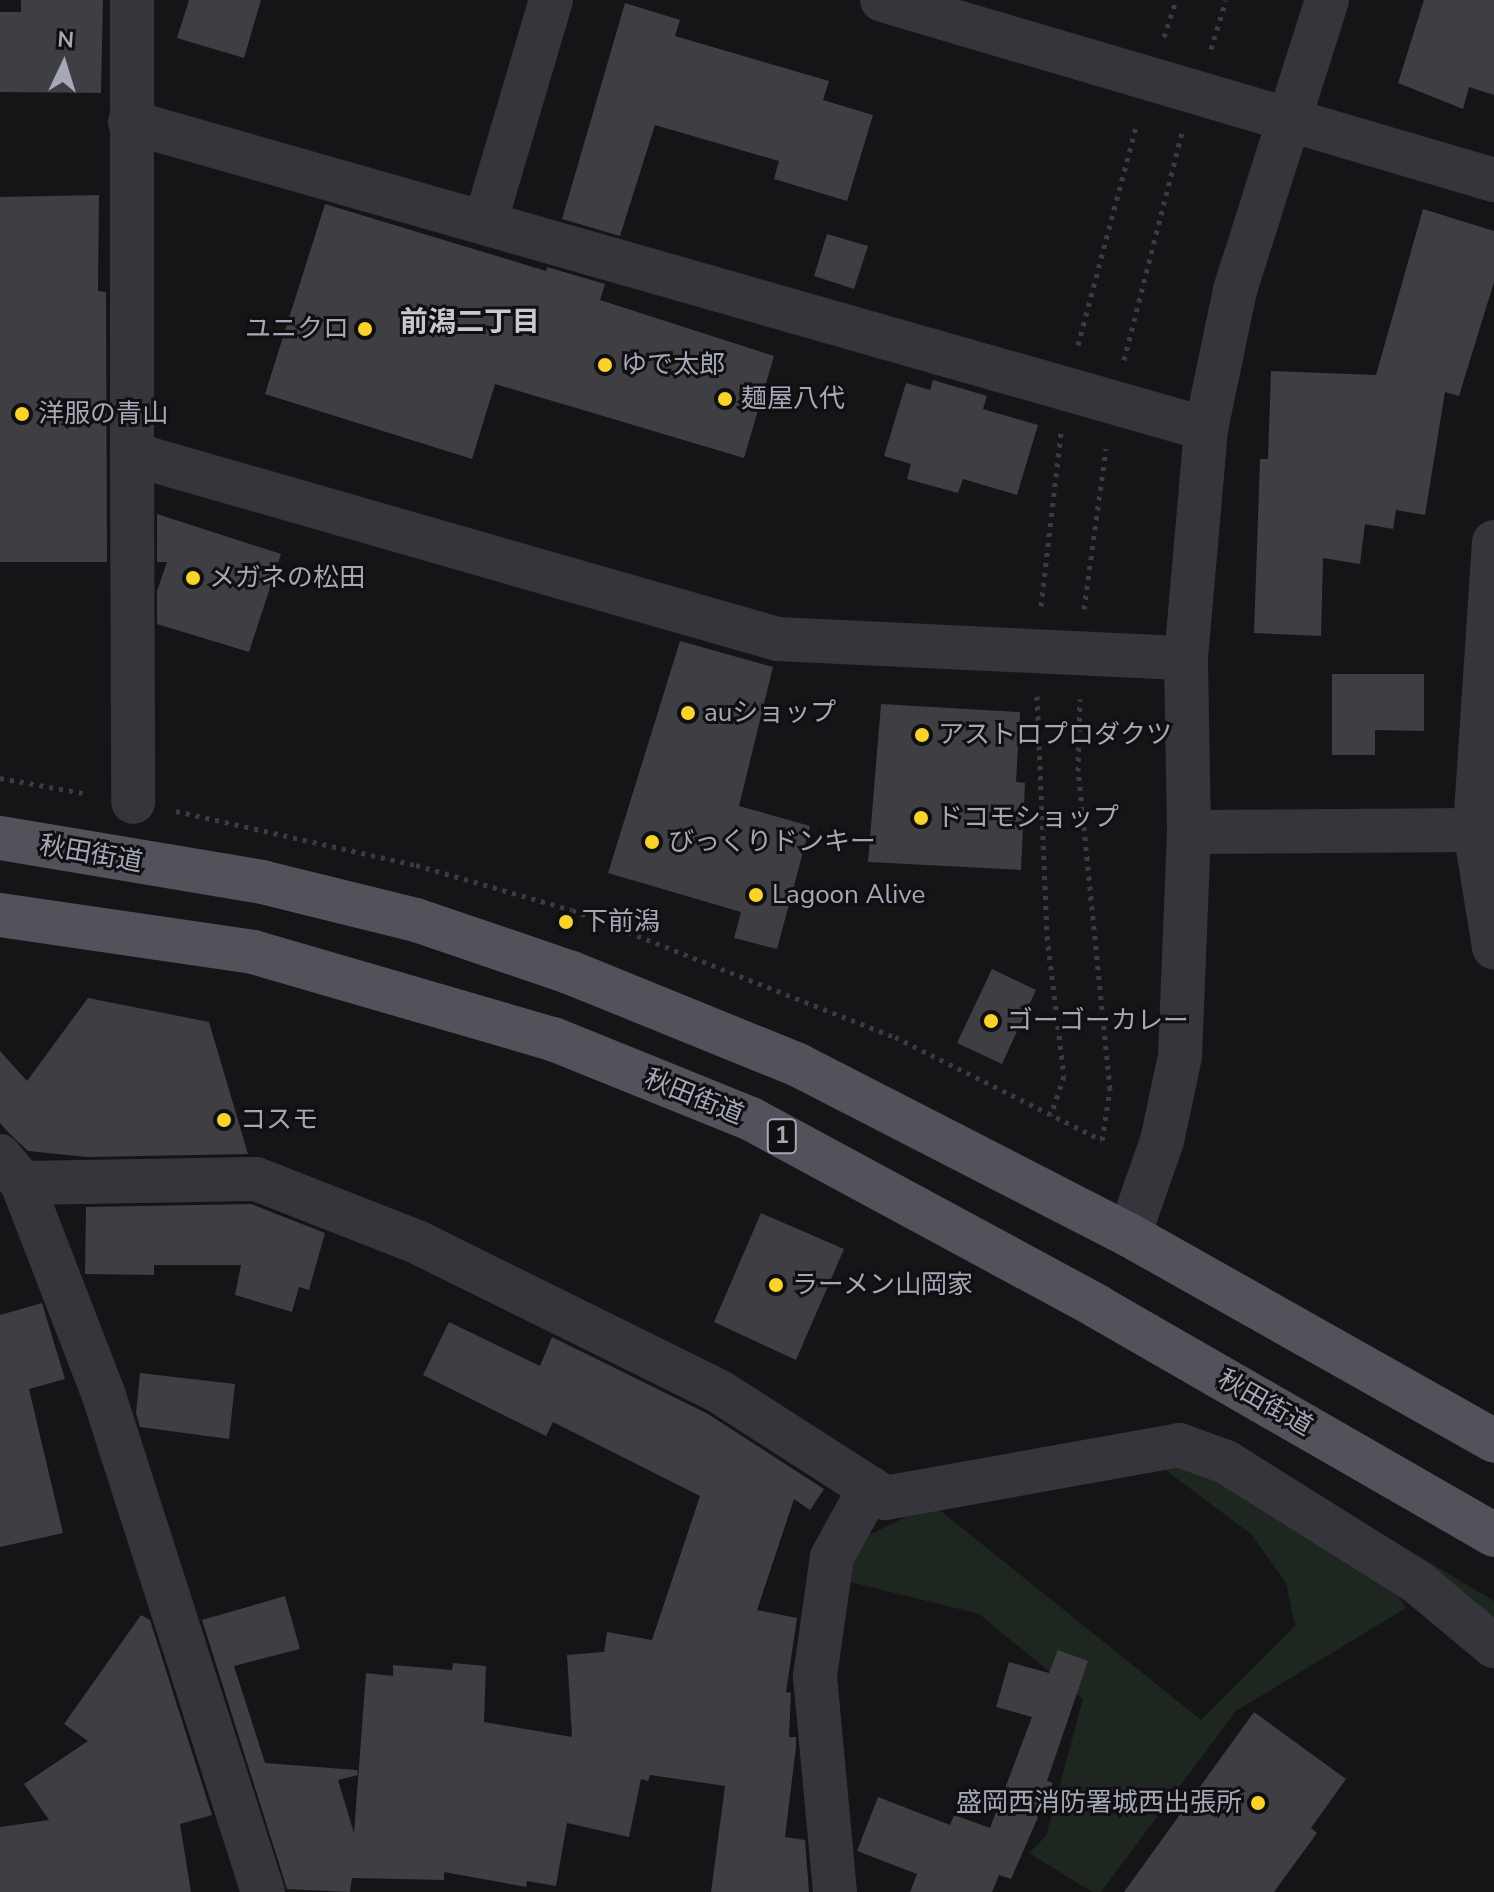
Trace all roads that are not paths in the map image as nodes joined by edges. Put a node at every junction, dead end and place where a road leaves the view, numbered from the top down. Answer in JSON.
{"nodes":[{"id":1,"x":132,"y":0,"type":"edge"},
{"id":2,"x":551,"y":0,"type":"edge"},
{"id":3,"x":882,"y":0,"type":"edge"},
{"id":4,"x":1327,"y":0,"type":"edge"},
{"id":5,"x":1290,"y":121,"type":"junction"},
{"id":6,"x":130,"y":122,"type":"junction"},
{"id":7,"x":1494,"y":180,"type":"edge"},
{"id":8,"x":485,"y":223,"type":"junction"},
{"id":9,"x":1206,"y":429,"type":"junction"},
{"id":10,"x":132,"y":454,"type":"junction"},
{"id":11,"x":1494,"y":542,"type":"edge"},
{"id":12,"x":1186,"y":658,"type":"junction"},
{"id":13,"x":133,"y":802,"type":"dead end"},
{"id":14,"x":1475,"y":830,"type":"junction"},
{"id":15,"x":1189,"y":832,"type":"junction"},
{"id":16,"x":0,"y":838,"type":"edge"},
{"id":17,"x":0,"y":915,"type":"edge"},
{"id":18,"x":1494,"y":947,"type":"edge"},
{"id":19,"x":11,"y":1169,"type":"edge"},
{"id":20,"x":1129,"y":1235,"type":"junction"},
{"id":21,"x":1494,"y":1441,"type":"edge"},
{"id":22,"x":870,"y":1488,"type":"junction"},
{"id":23,"x":1494,"y":1535,"type":"edge"},
{"id":24,"x":1494,"y":1646,"type":"edge"},
{"id":25,"x":263,"y":1892,"type":"edge"},
{"id":26,"x":835,"y":1892,"type":"edge"}],
"edges":[{"from":1,"to":6,"type":"street"},
{"from":2,"to":8,"type":"street"},
{"from":3,"to":5,"type":"street"},
{"from":4,"to":5,"type":"street"},
{"from":5,"to":7,"type":"street"},
{"from":5,"to":9,"type":"street"},
{"from":6,"to":8,"type":"street"},
{"from":6,"to":10,"type":"street"},
{"from":8,"to":9,"type":"street"},
{"from":9,"to":12,"type":"street"},
{"from":10,"to":12,"type":"street"},
{"from":10,"to":13,"type":"street"},
{"from":11,"to":14,"type":"street"},
{"from":12,"to":15,"type":"street"},
{"from":14,"to":15,"type":"street"},
{"from":14,"to":18,"type":"street"},
{"from":15,"to":20,"type":"street"},
{"from":16,"to":20,"type":"main road","name":"秋田街道"},
{"from":17,"to":23,"type":"main road","name":"秋田街道","number":"1"},
{"from":19,"to":22,"type":"street"},
{"from":19,"to":25,"type":"street"},
{"from":20,"to":21,"type":"main road","name":"秋田街道"},
{"from":22,"to":24,"type":"street"},
{"from":22,"to":26,"type":"street"}]}
